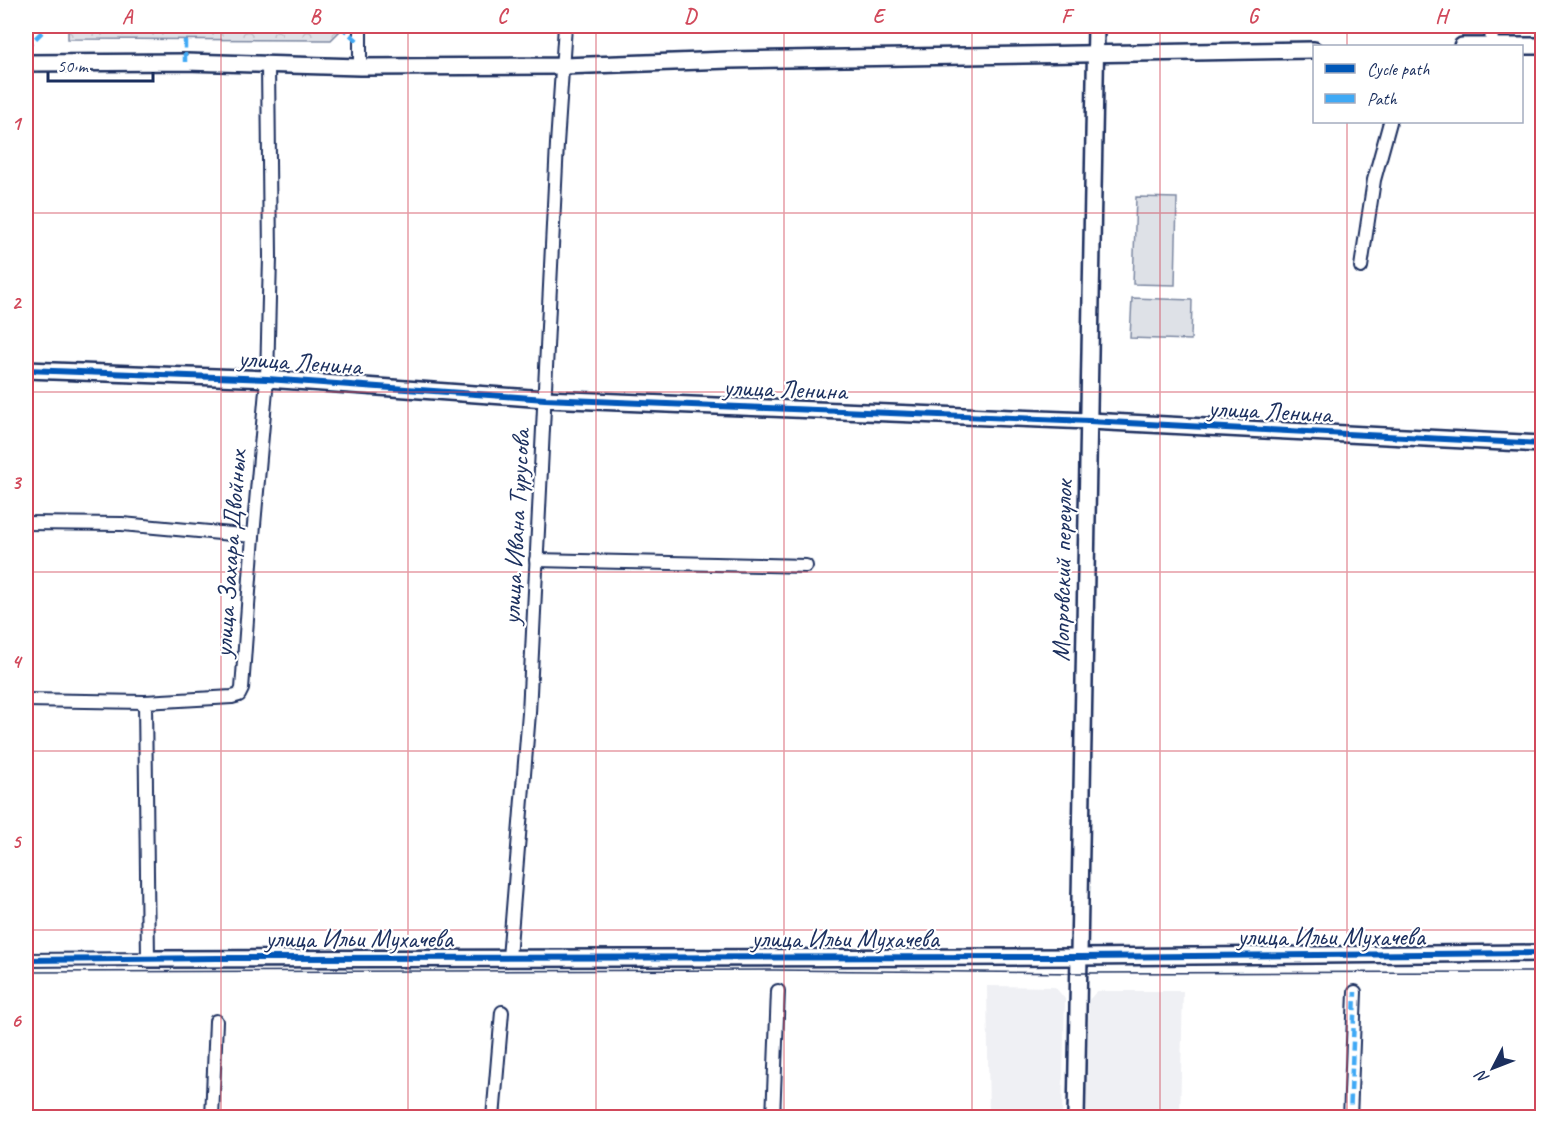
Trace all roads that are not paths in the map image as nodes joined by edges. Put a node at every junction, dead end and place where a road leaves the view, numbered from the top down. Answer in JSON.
{"nodes":[{"id":1,"x":360,"y":26,"type":"edge"},
{"id":2,"x":565,"y":26,"type":"edge"},
{"id":3,"x":1096,"y":26,"type":"edge"},
{"id":4,"x":1491,"y":26,"type":"edge"},
{"id":5,"x":1492,"y":45,"type":"edge"},
{"id":6,"x":1523,"y":46,"type":"edge"},
{"id":7,"x":1542,"y":46,"type":"edge"},
{"id":8,"x":1313,"y":50,"type":"edge"},
{"id":9,"x":1096,"y":54,"type":"junction"},
{"id":10,"x":26,"y":63,"type":"edge"},
{"id":11,"x":268,"y":64,"type":"junction"},
{"id":12,"x":562,"y":66,"type":"junction"},
{"id":13,"x":360,"y":67,"type":"junction"},
{"id":14,"x":1390,"y":123,"type":"edge"},
{"id":15,"x":1361,"y":267,"type":"dead end"},
{"id":16,"x":26,"y":370,"type":"edge"},
{"id":17,"x":267,"y":379,"type":"junction"},
{"id":18,"x":545,"y":399,"type":"junction"},
{"id":19,"x":1089,"y":421,"type":"junction"},
{"id":20,"x":1542,"y":444,"type":"edge"},
{"id":21,"x":26,"y":523,"type":"edge"},
{"id":22,"x":253,"y":536,"type":"junction"},
{"id":23,"x":536,"y":560,"type":"junction"},
{"id":24,"x":806,"y":566,"type":"dead end"},
{"id":25,"x":26,"y":700,"type":"edge"},
{"id":26,"x":145,"y":702,"type":"junction"},
{"id":27,"x":1542,"y":954,"type":"edge"},
{"id":28,"x":1079,"y":957,"type":"junction"},
{"id":29,"x":509,"y":958,"type":"junction"},
{"id":30,"x":148,"y":959,"type":"junction"},
{"id":31,"x":26,"y":960,"type":"edge"},
{"id":32,"x":778,"y":991,"type":"dead end"},
{"id":33,"x":1355,"y":992,"type":"dead end"},
{"id":34,"x":502,"y":1012,"type":"dead end"},
{"id":35,"x":216,"y":1021,"type":"dead end"},
{"id":36,"x":212,"y":1118,"type":"edge"},
{"id":37,"x":493,"y":1118,"type":"edge"},
{"id":38,"x":774,"y":1118,"type":"edge"},
{"id":39,"x":1076,"y":1118,"type":"edge"},
{"id":40,"x":1350,"y":1118,"type":"edge"}],
"edges":[{"from":1,"to":13,"type":"street"},
{"from":2,"to":12,"type":"street","name":"улица Ивана Турусова"},
{"from":3,"to":9,"type":"street","name":"Мопровский переулок"},
{"from":4,"to":5,"type":"street"},
{"from":6,"to":7,"type":"street"},
{"from":8,"to":9,"type":"street"},
{"from":9,"to":12,"type":"street"},
{"from":9,"to":19,"type":"street","name":"Мопровский переулок"},
{"from":10,"to":11,"type":"street"},
{"from":11,"to":13,"type":"street"},
{"from":11,"to":17,"type":"street","name":"улица Захара Двойных"},
{"from":12,"to":13,"type":"street"},
{"from":12,"to":18,"type":"street","name":"улица Ивана Турусова"},
{"from":14,"to":15,"type":"street"},
{"from":16,"to":17,"type":"street","name":"улица Ленина"},
{"from":17,"to":18,"type":"street","name":"улица Ленина"},
{"from":17,"to":22,"type":"street","name":"улица Захара Двойных"},
{"from":18,"to":19,"type":"street","name":"улица Ленина"},
{"from":18,"to":23,"type":"street","name":"улица Ивана Турусова"},
{"from":19,"to":20,"type":"street","name":"улица Ленина"},
{"from":19,"to":28,"type":"street","name":"Мопровский переулок"},
{"from":21,"to":22,"type":"street"},
{"from":22,"to":26,"type":"street","name":"улица Захара Двойных"},
{"from":23,"to":24,"type":"street"},
{"from":23,"to":29,"type":"street","name":"улица Ивана Турусова"},
{"from":25,"to":26,"type":"street"},
{"from":26,"to":30,"type":"street"},
{"from":27,"to":28,"type":"street","name":"улица Ильи Мухачева"},
{"from":28,"to":29,"type":"street","name":"улица Ильи Мухачева"},
{"from":28,"to":39,"type":"street","name":"Мопровский переулок"},
{"from":29,"to":30,"type":"street","name":"улица Ильи Мухачева"},
{"from":30,"to":31,"type":"street"},
{"from":32,"to":38,"type":"street"},
{"from":33,"to":40,"type":"street"},
{"from":34,"to":37,"type":"street"},
{"from":35,"to":36,"type":"street"}]}
